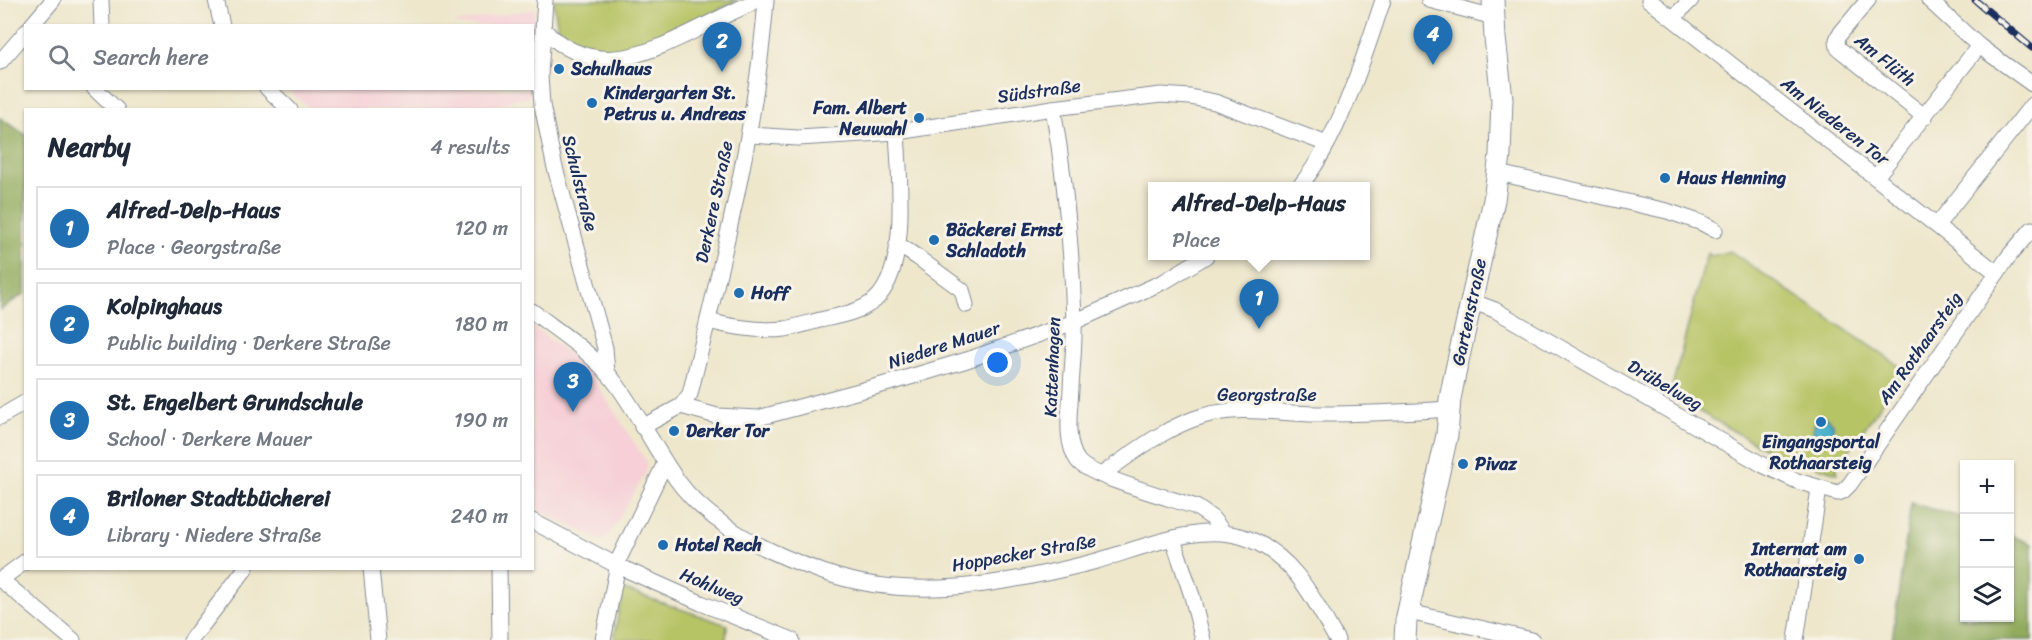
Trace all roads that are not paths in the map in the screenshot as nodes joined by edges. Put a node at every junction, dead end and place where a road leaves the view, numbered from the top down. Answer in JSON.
{"nodes":[{"id":1,"x":53,"y":0,"type":"edge"},
{"id":2,"x":101,"y":0,"type":"edge"},
{"id":3,"x":216,"y":0,"type":"edge"},
{"id":4,"x":545,"y":0,"type":"edge"},
{"id":5,"x":757,"y":0,"type":"edge"},
{"id":6,"x":766,"y":0,"type":"edge"},
{"id":7,"x":1383,"y":0,"type":"edge"},
{"id":8,"x":1429,"y":0,"type":"edge"},
{"id":9,"x":1649,"y":0,"type":"edge"},
{"id":10,"x":1692,"y":0,"type":"edge"},
{"id":11,"x":1868,"y":0,"type":"edge"},
{"id":12,"x":1929,"y":0,"type":"edge"},
{"id":13,"x":1494,"y":8,"type":"edge"},
{"id":14,"x":1673,"y":18,"type":"junction"},
{"id":15,"x":33,"y":24,"type":"edge"},
{"id":16,"x":102,"y":24,"type":"edge"},
{"id":17,"x":222,"y":24,"type":"edge"},
{"id":18,"x":544,"y":30,"type":"junction"},
{"id":19,"x":24,"y":34,"type":"edge"},
{"id":20,"x":1979,"y":46,"type":"junction"},
{"id":21,"x":0,"y":62,"type":"edge"},
{"id":22,"x":2032,"y":84,"type":"edge"},
{"id":23,"x":96,"y":90,"type":"edge"},
{"id":24,"x":269,"y":90,"type":"edge"},
{"id":25,"x":2032,"y":105,"type":"edge"},
{"id":26,"x":115,"y":108,"type":"edge"},
{"id":27,"x":288,"y":108,"type":"edge"},
{"id":28,"x":1053,"y":108,"type":"junction"},
{"id":29,"x":1925,"y":117,"type":"junction"},
{"id":30,"x":897,"y":132,"type":"junction"},
{"id":31,"x":749,"y":135,"type":"junction"},
{"id":32,"x":1327,"y":144,"type":"junction"},
{"id":33,"x":1498,"y":173,"type":"junction"},
{"id":34,"x":1876,"y":177,"type":"junction"},
{"id":35,"x":1303,"y":182,"type":"edge"},
{"id":36,"x":1937,"y":225,"type":"junction"},
{"id":37,"x":2032,"y":229,"type":"edge"},
{"id":38,"x":1715,"y":230,"type":"dead end"},
{"id":39,"x":897,"y":244,"type":"junction"},
{"id":40,"x":1198,"y":260,"type":"edge"},
{"id":41,"x":1997,"y":273,"type":"junction"},
{"id":42,"x":1471,"y":301,"type":"junction"},
{"id":43,"x":966,"y":305,"type":"dead end"},
{"id":44,"x":534,"y":313,"type":"edge"},
{"id":45,"x":708,"y":321,"type":"junction"},
{"id":46,"x":1074,"y":322,"type":"junction"},
{"id":47,"x":607,"y":373,"type":"junction"},
{"id":48,"x":24,"y":403,"type":"edge"},
{"id":49,"x":681,"y":406,"type":"junction"},
{"id":50,"x":1449,"y":409,"type":"junction"},
{"id":51,"x":0,"y":417,"type":"edge"},
{"id":52,"x":642,"y":427,"type":"junction"},
{"id":53,"x":665,"y":463,"type":"junction"},
{"id":54,"x":1101,"y":475,"type":"junction"},
{"id":55,"x":1819,"y":489,"type":"junction"},
{"id":56,"x":1843,"y":491,"type":"joint"},
{"id":57,"x":534,"y":522,"type":"edge"},
{"id":58,"x":1224,"y":533,"type":"junction"},
{"id":59,"x":1173,"y":539,"type":"junction"},
{"id":60,"x":24,"y":562,"type":"edge"},
{"id":61,"x":618,"y":566,"type":"junction"},
{"id":62,"x":244,"y":570,"type":"edge"},
{"id":63,"x":371,"y":570,"type":"edge"},
{"id":64,"x":499,"y":570,"type":"edge"},
{"id":65,"x":0,"y":579,"type":"edge"},
{"id":66,"x":1406,"y":624,"type":"edge"},
{"id":67,"x":73,"y":640,"type":"edge"},
{"id":68,"x":190,"y":640,"type":"edge"},
{"id":69,"x":378,"y":640,"type":"edge"},
{"id":70,"x":500,"y":640,"type":"edge"},
{"id":71,"x":603,"y":640,"type":"edge"},
{"id":72,"x":792,"y":640,"type":"edge"},
{"id":73,"x":1203,"y":640,"type":"edge"},
{"id":74,"x":1337,"y":640,"type":"edge"},
{"id":75,"x":1395,"y":640,"type":"edge"},
{"id":76,"x":1532,"y":640,"type":"edge"},
{"id":77,"x":1796,"y":640,"type":"edge"}],
"edges":[{"from":1,"to":15,"type":"street"},
{"from":2,"to":16,"type":"street"},
{"from":3,"to":17,"type":"street"},
{"from":4,"to":18,"type":"street","name":"Schulstraße"},
{"from":5,"to":18,"type":"street"},
{"from":6,"to":31,"type":"street","name":"Derkere Straße"},
{"from":7,"to":32,"type":"street"},
{"from":8,"to":13,"type":"street"},
{"from":9,"to":14,"type":"street","name":"Am Niederen Tor"},
{"from":10,"to":14,"type":"street"},
{"from":11,"to":29,"type":"street","name":"Am Flüth"},
{"from":12,"to":20,"type":"street"},
{"from":13,"to":33,"type":"street","name":"Gartenstraße"},
{"from":14,"to":34,"type":"street","name":"Am Niederen Tor"},
{"from":18,"to":47,"type":"street","name":"Schulstraße"},
{"from":19,"to":21,"type":"street"},
{"from":20,"to":22,"type":"street"},
{"from":20,"to":29,"type":"street"},
{"from":23,"to":26,"type":"street"},
{"from":24,"to":27,"type":"street"},
{"from":25,"to":36,"type":"street"},
{"from":28,"to":30,"type":"street","name":"Südstraße"},
{"from":28,"to":32,"type":"street","name":"Südstraße"},
{"from":28,"to":46,"type":"street","name":"Kattenhagen"},
{"from":29,"to":34,"type":"street"},
{"from":30,"to":31,"type":"street","name":"Südstraße"},
{"from":30,"to":39,"type":"street"},
{"from":31,"to":45,"type":"street","name":"Derkere Straße"},
{"from":32,"to":35,"type":"street"},
{"from":33,"to":38,"type":"street"},
{"from":33,"to":42,"type":"street","name":"Gartenstraße"},
{"from":34,"to":36,"type":"street","name":"Am Niederen Tor"},
{"from":36,"to":41,"type":"street","name":"Am Niederen Tor"},
{"from":37,"to":41,"type":"street","name":"Am Rothaarsteig"},
{"from":39,"to":43,"type":"street"},
{"from":39,"to":45,"type":"street"},
{"from":40,"to":46,"type":"street","name":"Niedere Mauer"},
{"from":41,"to":56,"type":"street","name":"Am Rothaarsteig"},
{"from":42,"to":50,"type":"street","name":"Gartenstraße"},
{"from":42,"to":55,"type":"street","name":"Drübelweg"},
{"from":44,"to":47,"type":"street","name":"Hoppecker Straße"},
{"from":45,"to":49,"type":"street","name":"Derkere Straße"},
{"from":46,"to":49,"type":"street","name":"Niedere Mauer"},
{"from":46,"to":54,"type":"street","name":"Kattenhagen"},
{"from":47,"to":52,"type":"street","name":"Hoppecker Straße"},
{"from":48,"to":51,"type":"street"},
{"from":49,"to":52,"type":"street"},
{"from":50,"to":54,"type":"street","name":"Georgstraße"},
{"from":50,"to":66,"type":"street","name":"Gartenstraße"},
{"from":52,"to":53,"type":"street","name":"Hoppecker Straße"},
{"from":53,"to":59,"type":"street","name":"Hoppecker Straße"},
{"from":53,"to":61,"type":"street"},
{"from":54,"to":58,"type":"street","name":"Kattenhagen"},
{"from":55,"to":56,"type":"street","name":"Drübelweg"},
{"from":55,"to":77,"type":"street"},
{"from":57,"to":61,"type":"street","name":"Hohlweg"},
{"from":58,"to":59,"type":"street","name":"Hoppecker Straße"},
{"from":58,"to":74,"type":"street","name":"Hoppecker Straße"},
{"from":59,"to":73,"type":"street"},
{"from":60,"to":65,"type":"street"},
{"from":61,"to":71,"type":"street"},
{"from":61,"to":72,"type":"street","name":"Hohlweg"},
{"from":62,"to":68,"type":"street"},
{"from":63,"to":69,"type":"street"},
{"from":64,"to":70,"type":"street"},
{"from":65,"to":67,"type":"street"},
{"from":66,"to":75,"type":"street","name":"Gartenstraße"},
{"from":66,"to":76,"type":"street"}]}
